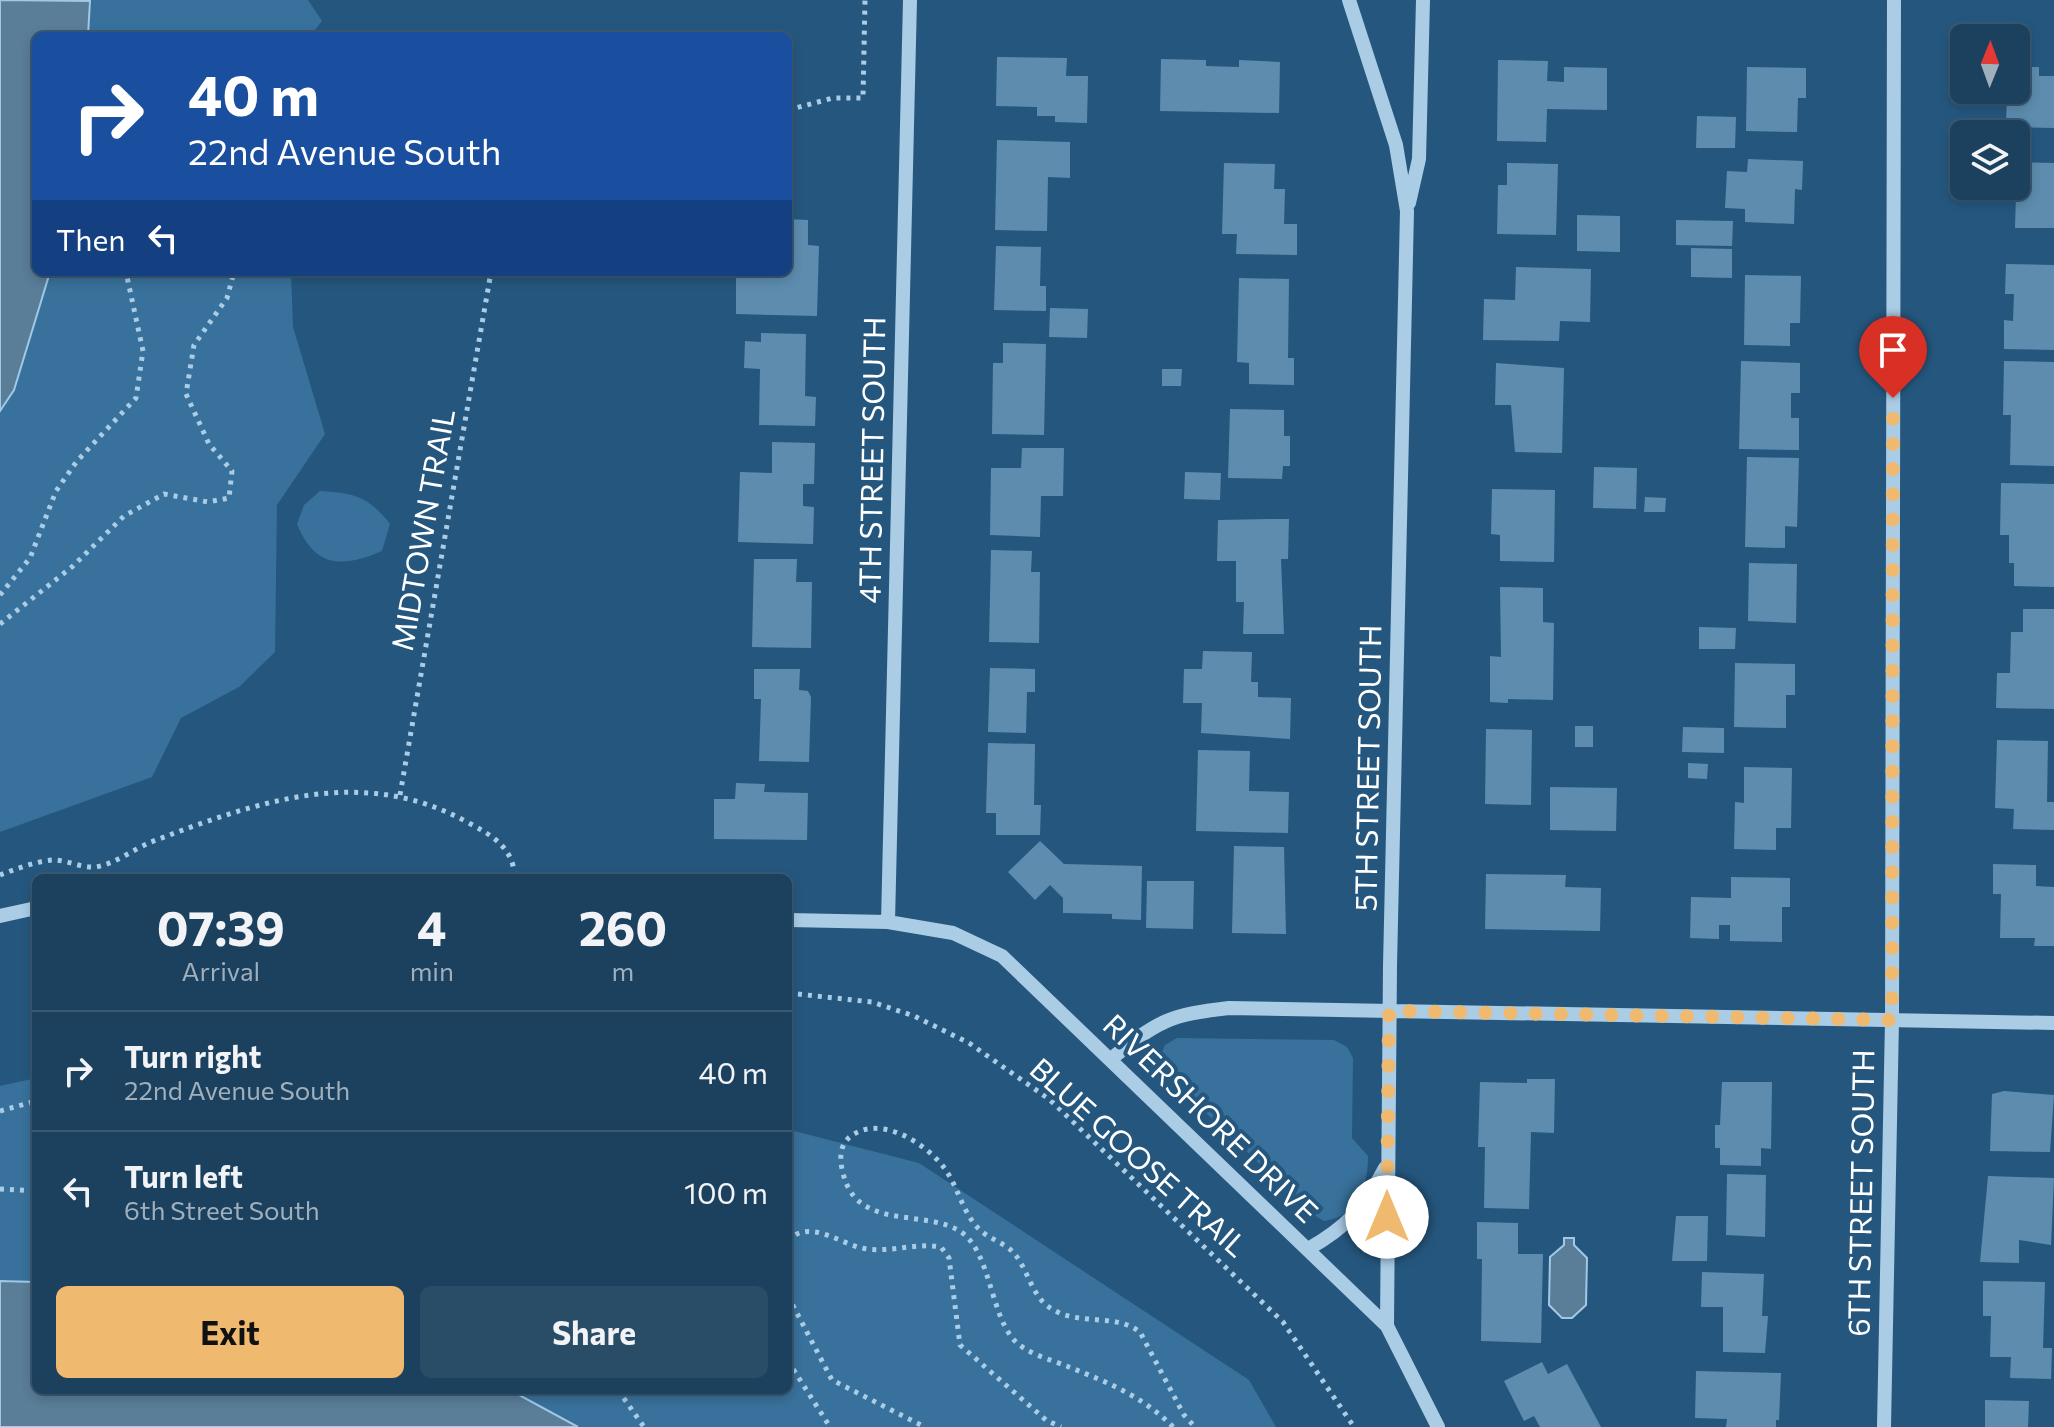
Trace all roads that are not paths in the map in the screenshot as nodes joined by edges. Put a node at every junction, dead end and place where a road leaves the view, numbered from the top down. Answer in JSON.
{"nodes":[{"id":1,"x":910,"y":0,"type":"edge"},
{"id":2,"x":1349,"y":0,"type":"edge"},
{"id":3,"x":1423,"y":0,"type":"edge"},
{"id":4,"x":1894,"y":0,"type":"edge"},
{"id":5,"x":1407,"y":211,"type":"junction"},
{"id":6,"x":32,"y":909,"type":"edge"},
{"id":7,"x":0,"y":916,"type":"edge"},
{"id":8,"x":792,"y":920,"type":"edge"},
{"id":9,"x":888,"y":922,"type":"junction"},
{"id":10,"x":1389,"y":1011,"type":"junction"},
{"id":11,"x":1892,"y":1020,"type":"junction"},
{"id":12,"x":2054,"y":1023,"type":"edge"},
{"id":13,"x":1111,"y":1059,"type":"junction"},
{"id":14,"x":1388,"y":1162,"type":"junction"},
{"id":15,"x":1308,"y":1249,"type":"junction"},
{"id":16,"x":1387,"y":1326,"type":"junction"},
{"id":17,"x":1438,"y":1427,"type":"edge"},
{"id":18,"x":1884,"y":1427,"type":"edge"}],
"edges":[{"from":1,"to":9,"type":"street","name":"4TH STREET SOUTH"},
{"from":2,"to":5,"type":"street","name":"5TH STREET SOUTH"},
{"from":3,"to":5,"type":"street","name":"5TH STREET SOUTH"},
{"from":4,"to":11,"type":"street","name":"6TH STREET SOUTH"},
{"from":5,"to":10,"type":"street","name":"5TH STREET SOUTH"},
{"from":6,"to":7,"type":"street"},
{"from":8,"to":9,"type":"street","name":"RIVERSHORE DRIVE"},
{"from":9,"to":13,"type":"street","name":"RIVERSHORE DRIVE"},
{"from":10,"to":11,"type":"street"},
{"from":10,"to":13,"type":"street"},
{"from":10,"to":14,"type":"street","name":"5TH STREET SOUTH"},
{"from":11,"to":12,"type":"street"},
{"from":11,"to":18,"type":"street","name":"6TH STREET SOUTH"},
{"from":13,"to":15,"type":"street","name":"RIVERSHORE DRIVE"},
{"from":14,"to":15,"type":"street"},
{"from":14,"to":16,"type":"street","name":"5TH STREET SOUTH"},
{"from":15,"to":16,"type":"street","name":"RIVERSHORE DRIVE"},
{"from":16,"to":17,"type":"street","name":"RIVERSHORE DRIVE"}]}
